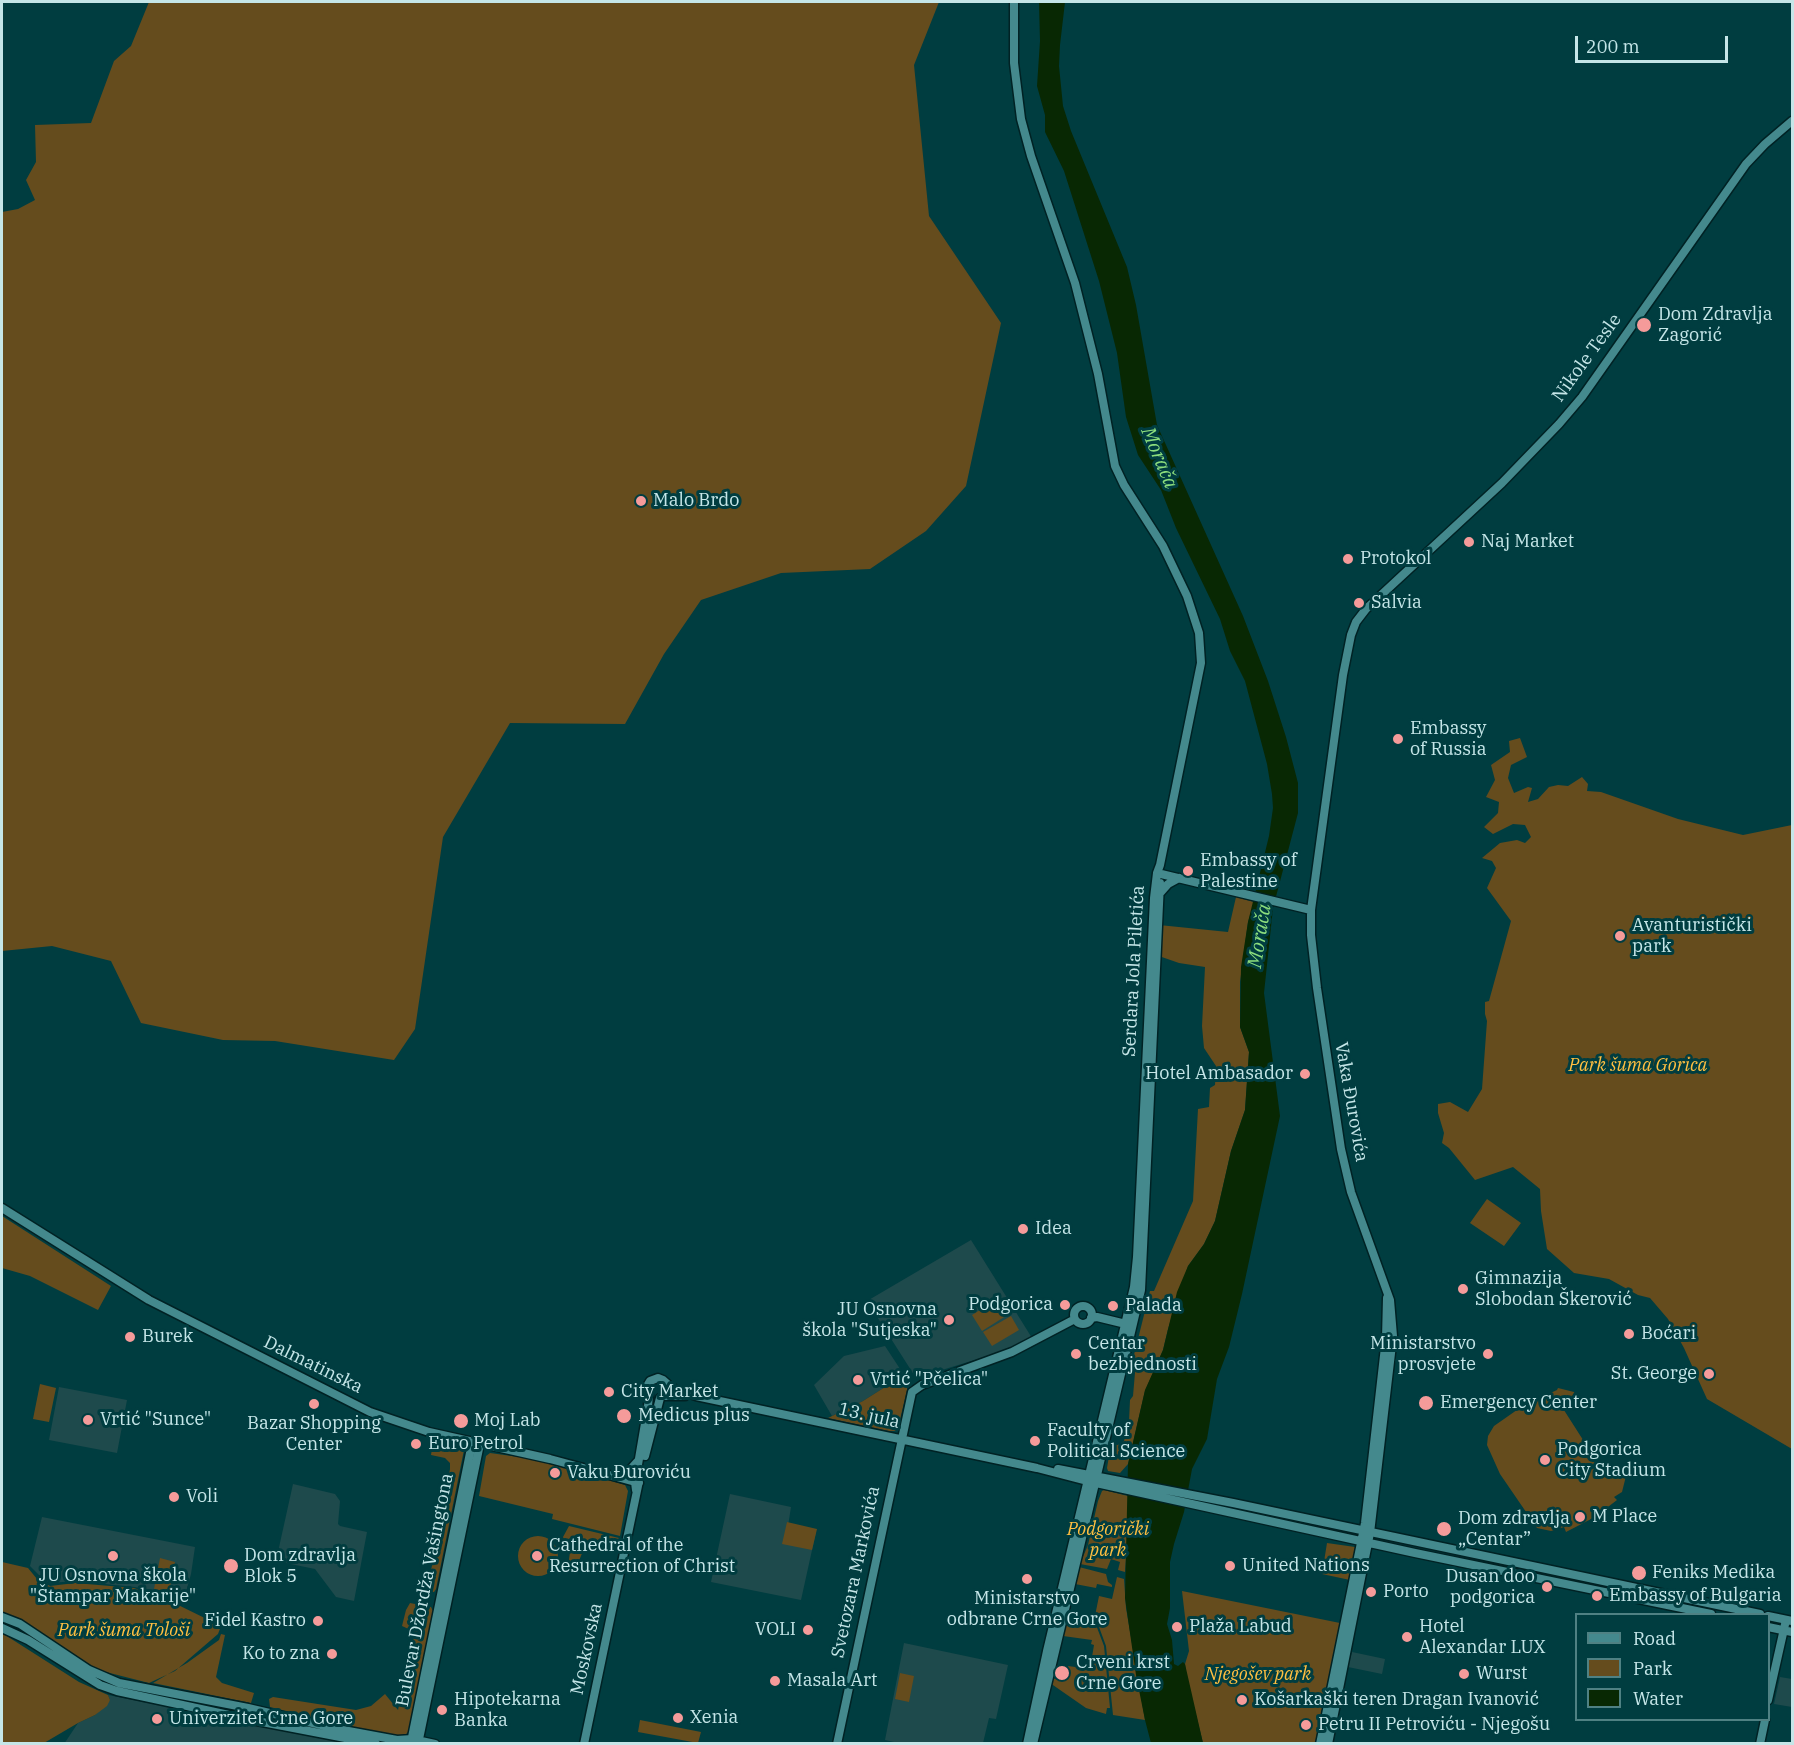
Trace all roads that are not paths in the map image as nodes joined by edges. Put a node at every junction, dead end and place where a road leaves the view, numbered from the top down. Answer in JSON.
{"nodes":[{"id":1,"x":1014,"y":2,"type":"edge"},
{"id":2,"x":1792,"y":121,"type":"edge"},
{"id":3,"x":1160,"y":870,"type":"junction"},
{"id":4,"x":1179,"y":878,"type":"junction"},
{"id":5,"x":1157,"y":895,"type":"junction"},
{"id":6,"x":1311,"y":910,"type":"junction"},
{"id":7,"x":2,"y":1208,"type":"edge"},
{"id":8,"x":1091,"y":1318,"type":"junction"},
{"id":9,"x":1075,"y":1319,"type":"junction"},
{"id":10,"x":1129,"y":1325,"type":"junction"},
{"id":11,"x":667,"y":1385,"type":"junction"},
{"id":12,"x":649,"y":1395,"type":"junction"},
{"id":13,"x":694,"y":1395,"type":"junction"},
{"id":14,"x":662,"y":1397,"type":"junction"},
{"id":15,"x":901,"y":1440,"type":"junction"},
{"id":16,"x":476,"y":1443,"type":"junction"},
{"id":17,"x":639,"y":1461,"type":"junction"},
{"id":18,"x":612,"y":1477,"type":"junction"},
{"id":19,"x":1092,"y":1479,"type":"junction"},
{"id":20,"x":637,"y":1485,"type":"junction"},
{"id":21,"x":1366,"y":1537,"type":"junction"},
{"id":22,"x":1707,"y":1613,"type":"edge"},
{"id":23,"x":1755,"y":1613,"type":"edge"},
{"id":24,"x":1770,"y":1616,"type":"edge"},
{"id":25,"x":2,"y":1617,"type":"edge"},
{"id":26,"x":1789,"y":1621,"type":"edge"},
{"id":27,"x":1770,"y":1626,"type":"edge"},
{"id":28,"x":2,"y":1628,"type":"edge"},
{"id":29,"x":1788,"y":1631,"type":"edge"},
{"id":30,"x":1770,"y":1693,"type":"edge"},
{"id":31,"x":1765,"y":1721,"type":"edge"},
{"id":32,"x":415,"y":1742,"type":"edge"},
{"id":33,"x":376,"y":1743,"type":"edge"},
{"id":34,"x":435,"y":1743,"type":"edge"},
{"id":35,"x":584,"y":1743,"type":"edge"},
{"id":36,"x":837,"y":1743,"type":"edge"},
{"id":37,"x":1027,"y":1743,"type":"edge"},
{"id":38,"x":1033,"y":1743,"type":"edge"},
{"id":39,"x":1320,"y":1743,"type":"edge"},
{"id":40,"x":1328,"y":1743,"type":"edge"},
{"id":41,"x":1760,"y":1743,"type":"edge"}],
"edges":[{"from":1,"to":3,"type":"main road","name":"Serdara Jola Piletića"},
{"from":2,"to":6,"type":"main road","name":"Nikole Tesle"},
{"from":3,"to":4,"type":"main road"},
{"from":3,"to":5,"type":"main road","name":"Serdara Jola Piletića"},
{"from":4,"to":5,"type":"main road"},
{"from":4,"to":6,"type":"main road"},
{"from":5,"to":10,"type":"main road","name":"Serdara Jola Piletića"},
{"from":5,"to":10,"type":"main road","name":"Serdara Jola Piletića"},
{"from":6,"to":21,"type":"main road","name":"Vaka Đurovića"},
{"from":7,"to":16,"type":"main road","name":"Dalmatinska"},
{"from":8,"to":9,"type":"main road"},
{"from":8,"to":9,"type":"main road"},
{"from":8,"to":10,"type":"main road"},
{"from":9,"to":15,"type":"main road","name":"Svetozara Markovića"},
{"from":10,"to":19,"type":"main road","name":"Serdara Jola Piletića"},
{"from":11,"to":12,"type":"main road"},
{"from":11,"to":13,"type":"main road"},
{"from":11,"to":14,"type":"main road"},
{"from":12,"to":14,"type":"main road"},
{"from":12,"to":17,"type":"main road","name":"Moskovska"},
{"from":13,"to":14,"type":"main road"},
{"from":13,"to":15,"type":"main road","name":"13. jula"},
{"from":14,"to":20,"type":"main road","name":"Moskovska"},
{"from":15,"to":19,"type":"main road","name":"13. jula"},
{"from":15,"to":36,"type":"main road","name":"Svetozara Markovića"},
{"from":16,"to":18,"type":"main road","name":"Dalmatinska"},
{"from":16,"to":32,"type":"main road","name":"Bulevar Džordža Vašingtona"},
{"from":17,"to":18,"type":"main road"},
{"from":17,"to":20,"type":"main road","name":"Moskovska"},
{"from":18,"to":20,"type":"main road","name":"Dalmatinska"},
{"from":19,"to":21,"type":"main road","name":"13. jula"},
{"from":19,"to":37,"type":"main road"},
{"from":19,"to":38,"type":"main road"},
{"from":20,"to":35,"type":"main road","name":"Moskovska"},
{"from":21,"to":22,"type":"main road"},
{"from":21,"to":23,"type":"main road"},
{"from":21,"to":39,"type":"main road"},
{"from":21,"to":40,"type":"main road"},
{"from":24,"to":26,"type":"main road"},
{"from":25,"to":32,"type":"main road"},
{"from":26,"to":29,"type":"main road"},
{"from":27,"to":29,"type":"main road"},
{"from":28,"to":33,"type":"main road"},
{"from":29,"to":30,"type":"main road"},
{"from":31,"to":41,"type":"main road"},
{"from":32,"to":34,"type":"main road"}]}
